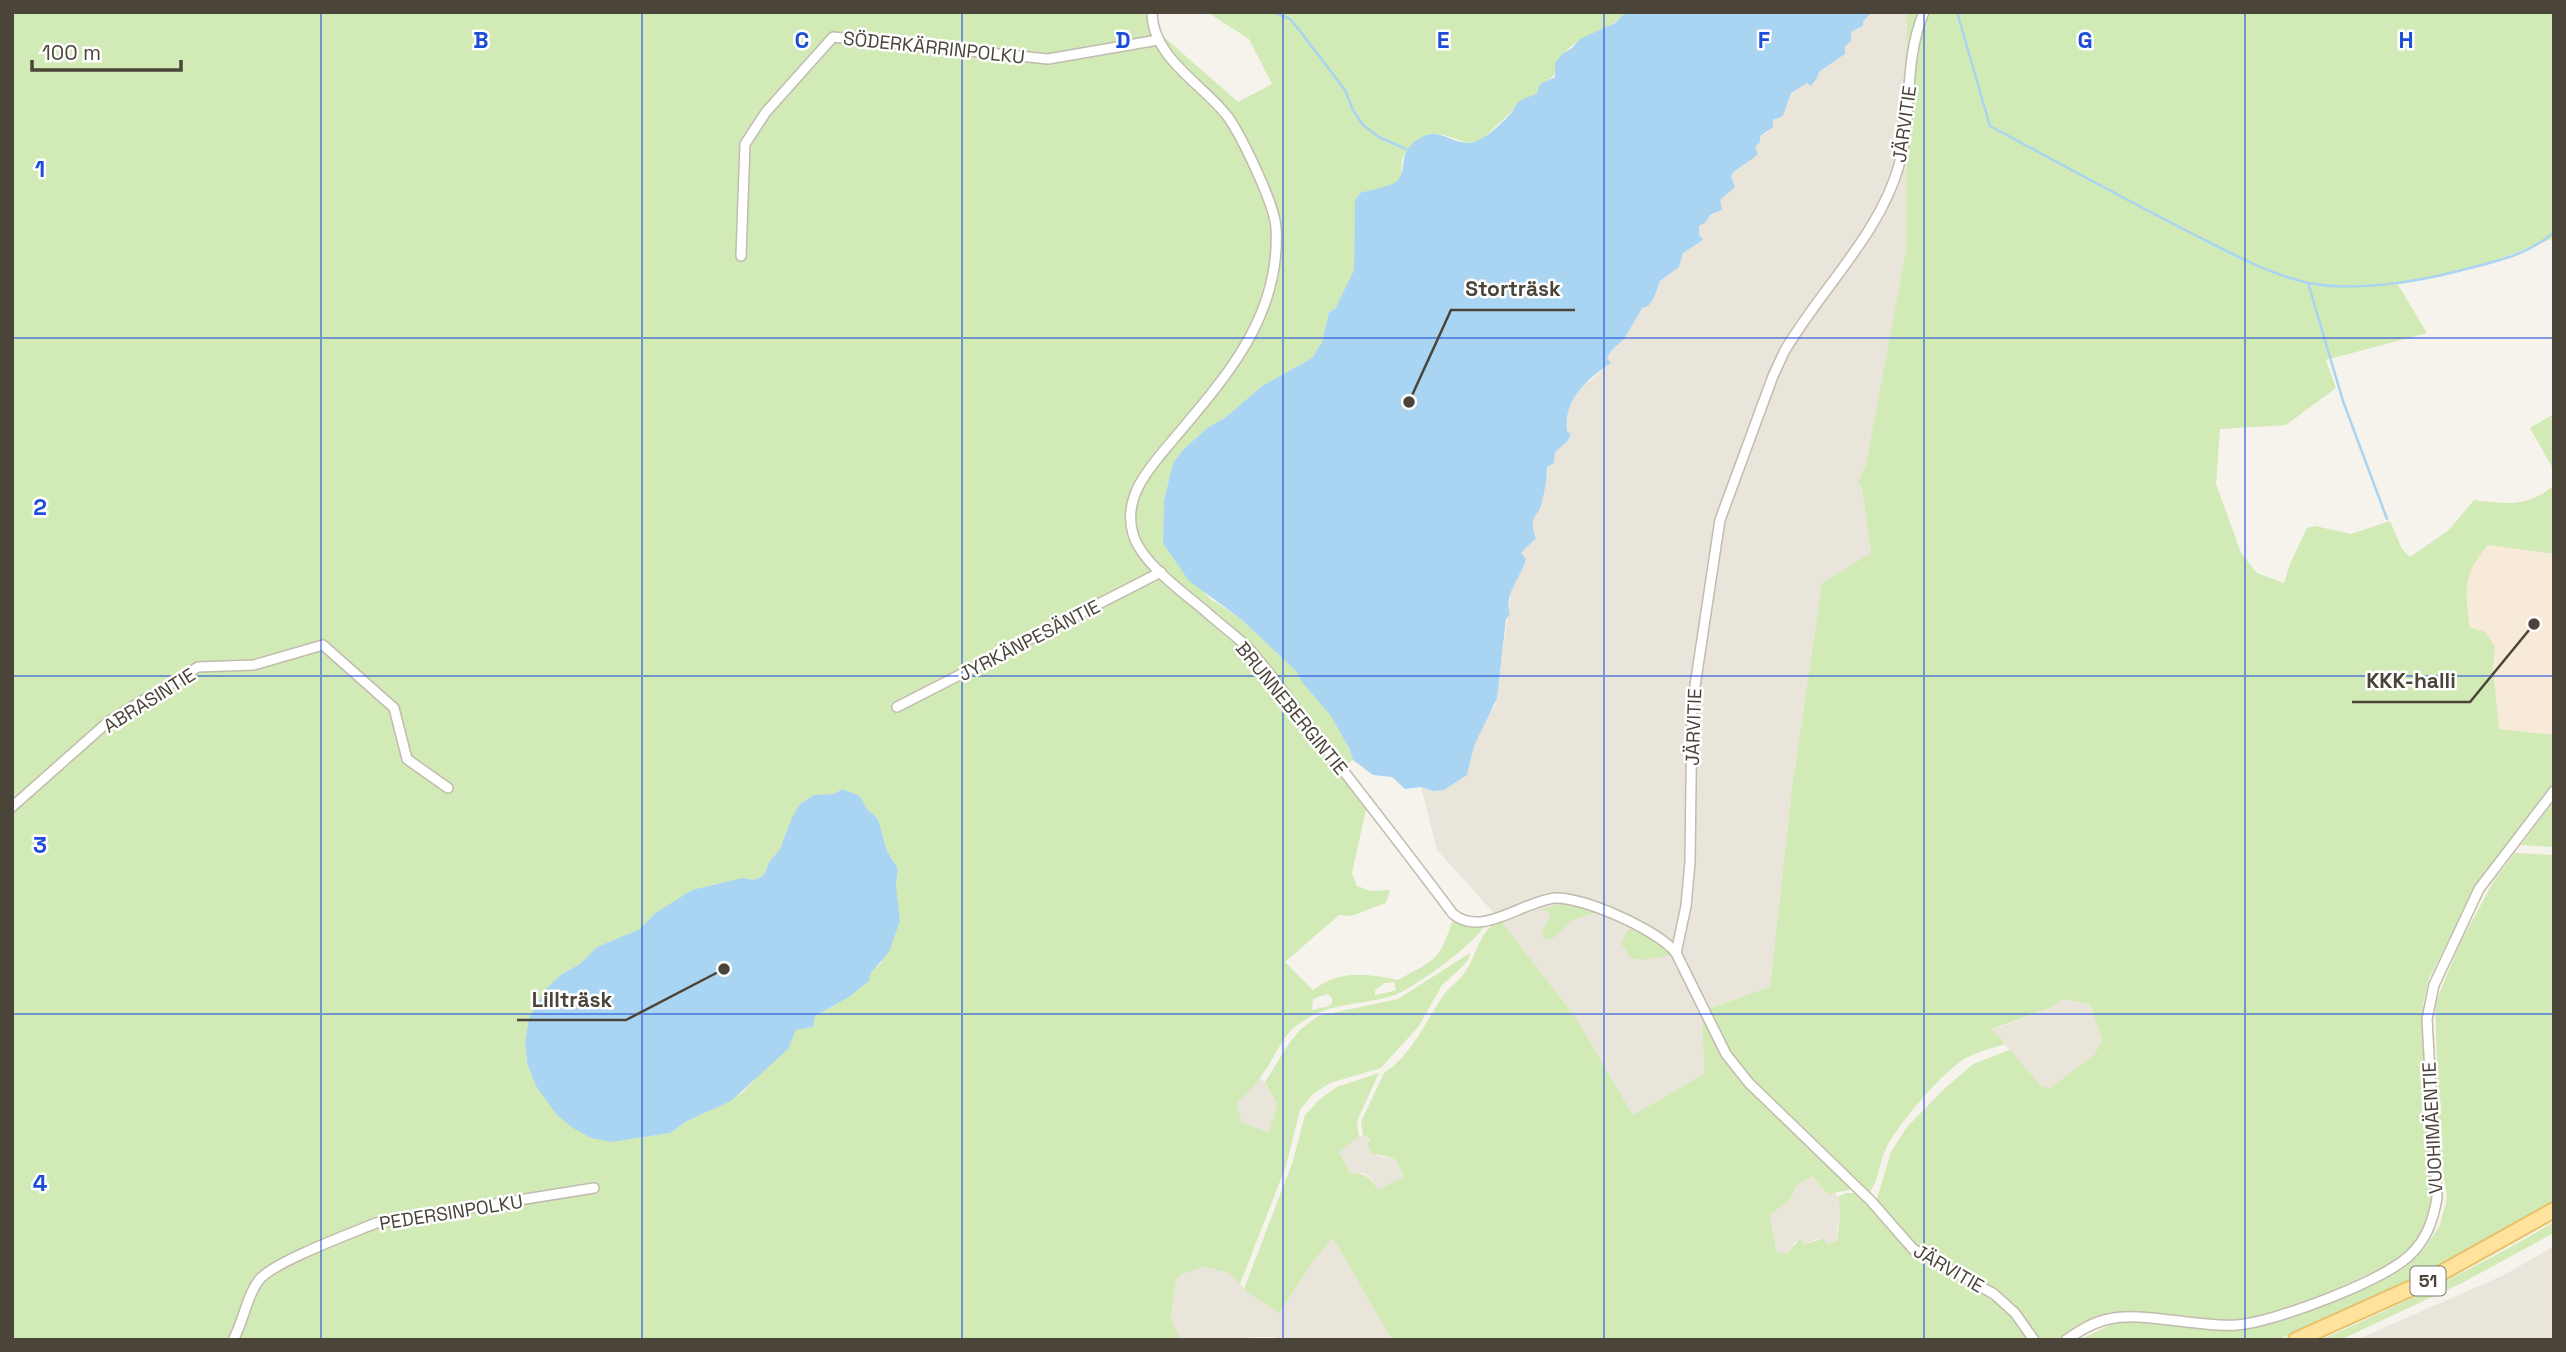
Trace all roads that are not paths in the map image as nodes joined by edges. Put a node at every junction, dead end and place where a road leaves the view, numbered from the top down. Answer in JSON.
{"nodes":[{"id":1,"x":1152,"y":12,"type":"edge"},
{"id":2,"x":1924,"y":12,"type":"edge"},
{"id":3,"x":1158,"y":40,"type":"junction"},
{"id":4,"x":741,"y":256,"type":"dead end"},
{"id":5,"x":1161,"y":572,"type":"junction"},
{"id":6,"x":897,"y":707,"type":"dead end"},
{"id":7,"x":448,"y":788,"type":"dead end"},
{"id":8,"x":2554,"y":790,"type":"edge"},
{"id":9,"x":12,"y":807,"type":"edge"},
{"id":10,"x":1676,"y":953,"type":"junction"},
{"id":11,"x":594,"y":1188,"type":"dead end"},
{"id":12,"x":2554,"y":1210,"type":"edge"},
{"id":13,"x":233,"y":1340,"type":"edge"},
{"id":14,"x":2034,"y":1340,"type":"edge"},
{"id":15,"x":2066,"y":1340,"type":"edge"},
{"id":16,"x":2296,"y":1340,"type":"edge"}],
"edges":[{"from":1,"to":3,"type":"street","name":"BRUNNEBERGINTIE"},
{"from":2,"to":10,"type":"street","name":"JÄRVITIE"},
{"from":3,"to":4,"type":"street","name":"SÖDERKÄRRINPOLKU"},
{"from":3,"to":5,"type":"street","name":"BRUNNEBERGINTIE"},
{"from":5,"to":6,"type":"street","name":"JYRKÄNPESÄNTIE"},
{"from":5,"to":10,"type":"street","name":"BRUNNEBERGINTIE"},
{"from":7,"to":9,"type":"street","name":"ABRASINTIE"},
{"from":8,"to":15,"type":"street","name":"VUOHIMÄENTIE"},
{"from":10,"to":14,"type":"street","name":"JÄRVITIE"},
{"from":11,"to":13,"type":"street","name":"PEDERSINPOLKU"},
{"from":12,"to":16,"type":"main road","number":"51"}]}
